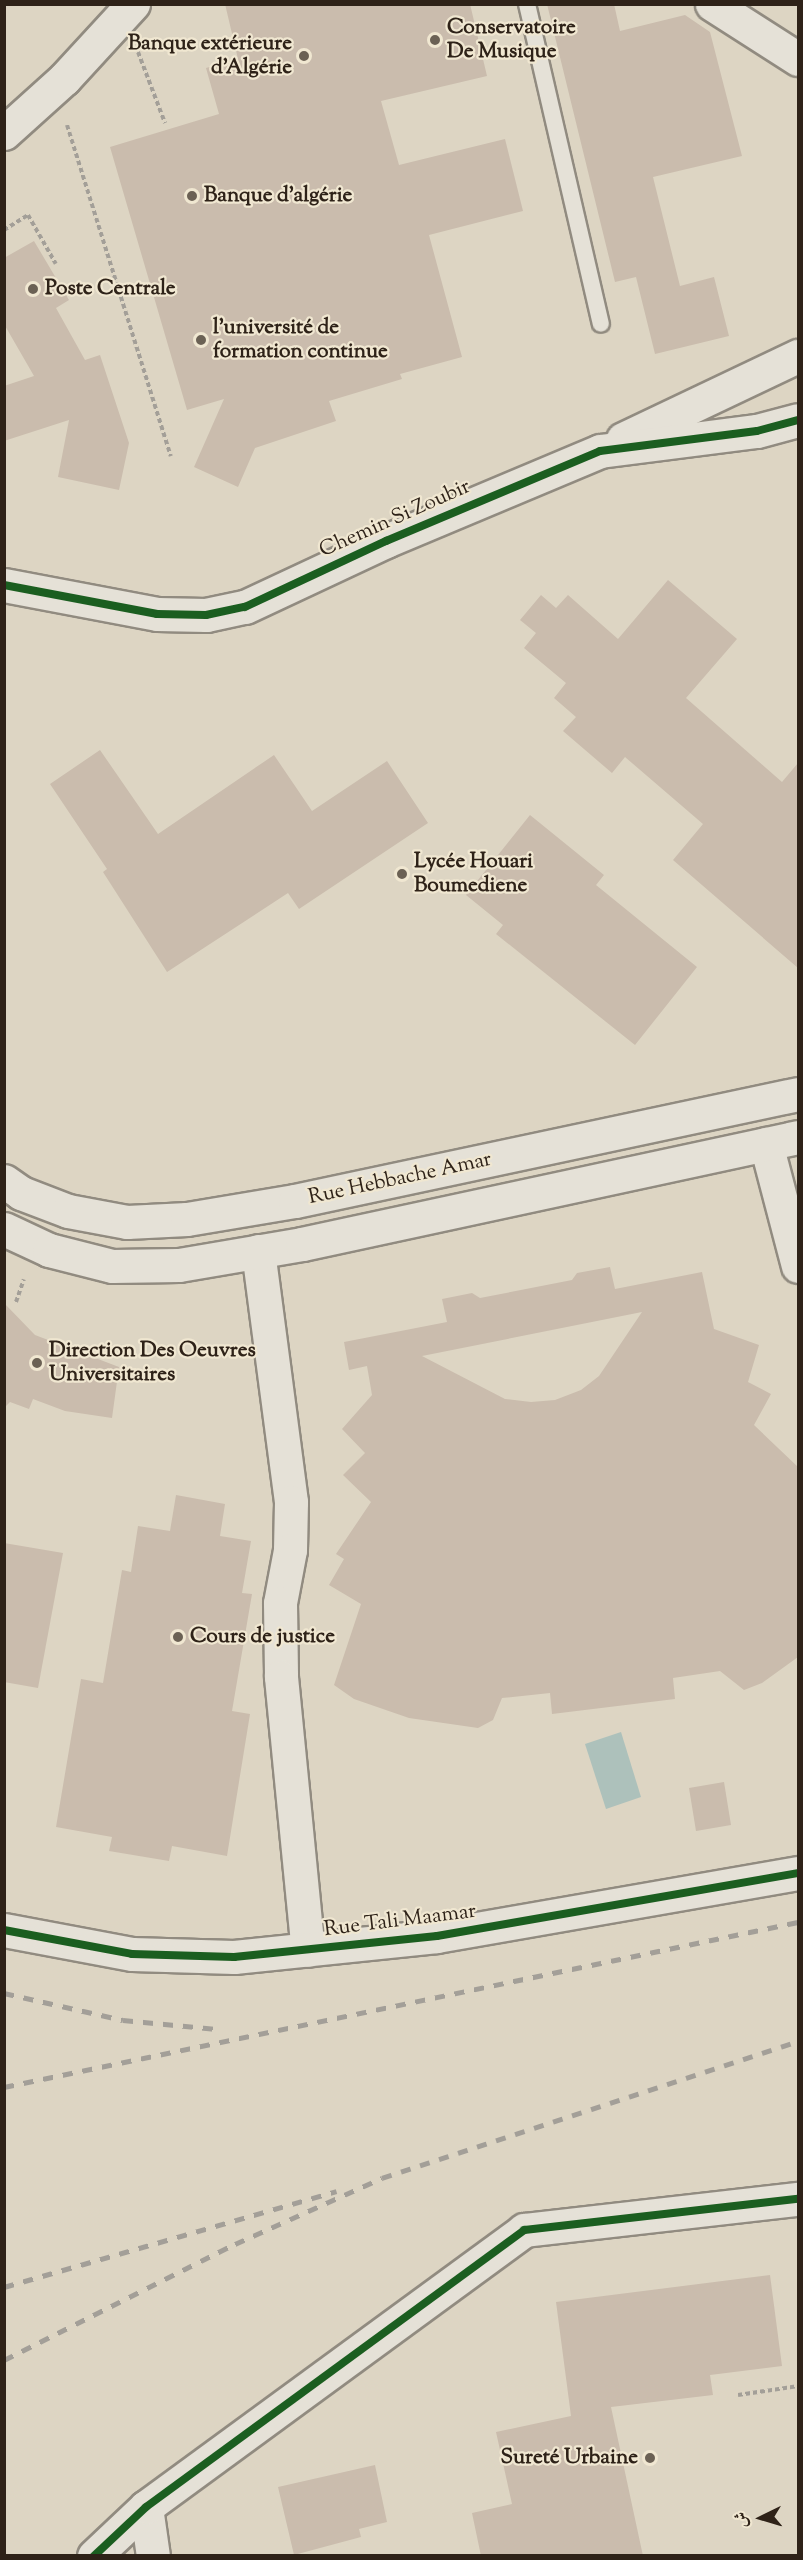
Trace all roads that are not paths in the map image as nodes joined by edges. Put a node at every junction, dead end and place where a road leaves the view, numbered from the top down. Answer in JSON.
{"nodes":[{"id":1,"x":133,"y":4,"type":"edge"},
{"id":2,"x":527,"y":4,"type":"edge"},
{"id":3,"x":712,"y":4,"type":"edge"},
{"id":4,"x":798,"y":59,"type":"edge"},
{"id":5,"x":4,"y":133,"type":"edge"},
{"id":6,"x":601,"y":324,"type":"dead end"},
{"id":7,"x":798,"y":356,"type":"edge"},
{"id":8,"x":798,"y":420,"type":"edge"},
{"id":9,"x":600,"y":451,"type":"junction"},
{"id":10,"x":4,"y":585,"type":"edge"},
{"id":11,"x":798,"y":1094,"type":"edge"},
{"id":12,"x":798,"y":1137,"type":"edge"},
{"id":13,"x":766,"y":1144,"type":"junction"},
{"id":14,"x":4,"y":1181,"type":"edge"},
{"id":15,"x":4,"y":1229,"type":"edge"},
{"id":16,"x":258,"y":1251,"type":"junction"},
{"id":17,"x":798,"y":1266,"type":"edge"},
{"id":18,"x":798,"y":1873,"type":"edge"},
{"id":19,"x":4,"y":1930,"type":"edge"},
{"id":20,"x":308,"y":1950,"type":"junction"},
{"id":21,"x":798,"y":2199,"type":"edge"},
{"id":22,"x":146,"y":2507,"type":"junction"},
{"id":23,"x":94,"y":2556,"type":"edge"},
{"id":24,"x":153,"y":2556,"type":"edge"}],
"edges":[{"from":1,"to":5,"type":"street"},
{"from":2,"to":6,"type":"lane"},
{"from":3,"to":4,"type":"street"},
{"from":7,"to":9,"type":"street"},
{"from":8,"to":9,"type":"street","name":"Chemin Si Zoubir"},
{"from":9,"to":10,"type":"street","name":"Chemin Si Zoubir"},
{"from":11,"to":14,"type":"street","name":"Rue Hebbache Amar"},
{"from":12,"to":13,"type":"street","name":"Rue Hebbache Amar"},
{"from":13,"to":16,"type":"street","name":"Rue Hebbache Amar"},
{"from":13,"to":17,"type":"street"},
{"from":15,"to":16,"type":"street","name":"Rue Hebbache Amar"},
{"from":16,"to":20,"type":"street"},
{"from":18,"to":20,"type":"street","name":"Rue Tali Maamar"},
{"from":19,"to":20,"type":"street","name":"Rue Tali Maamar"},
{"from":21,"to":22,"type":"street"},
{"from":22,"to":23,"type":"street"},
{"from":22,"to":24,"type":"street"}]}
